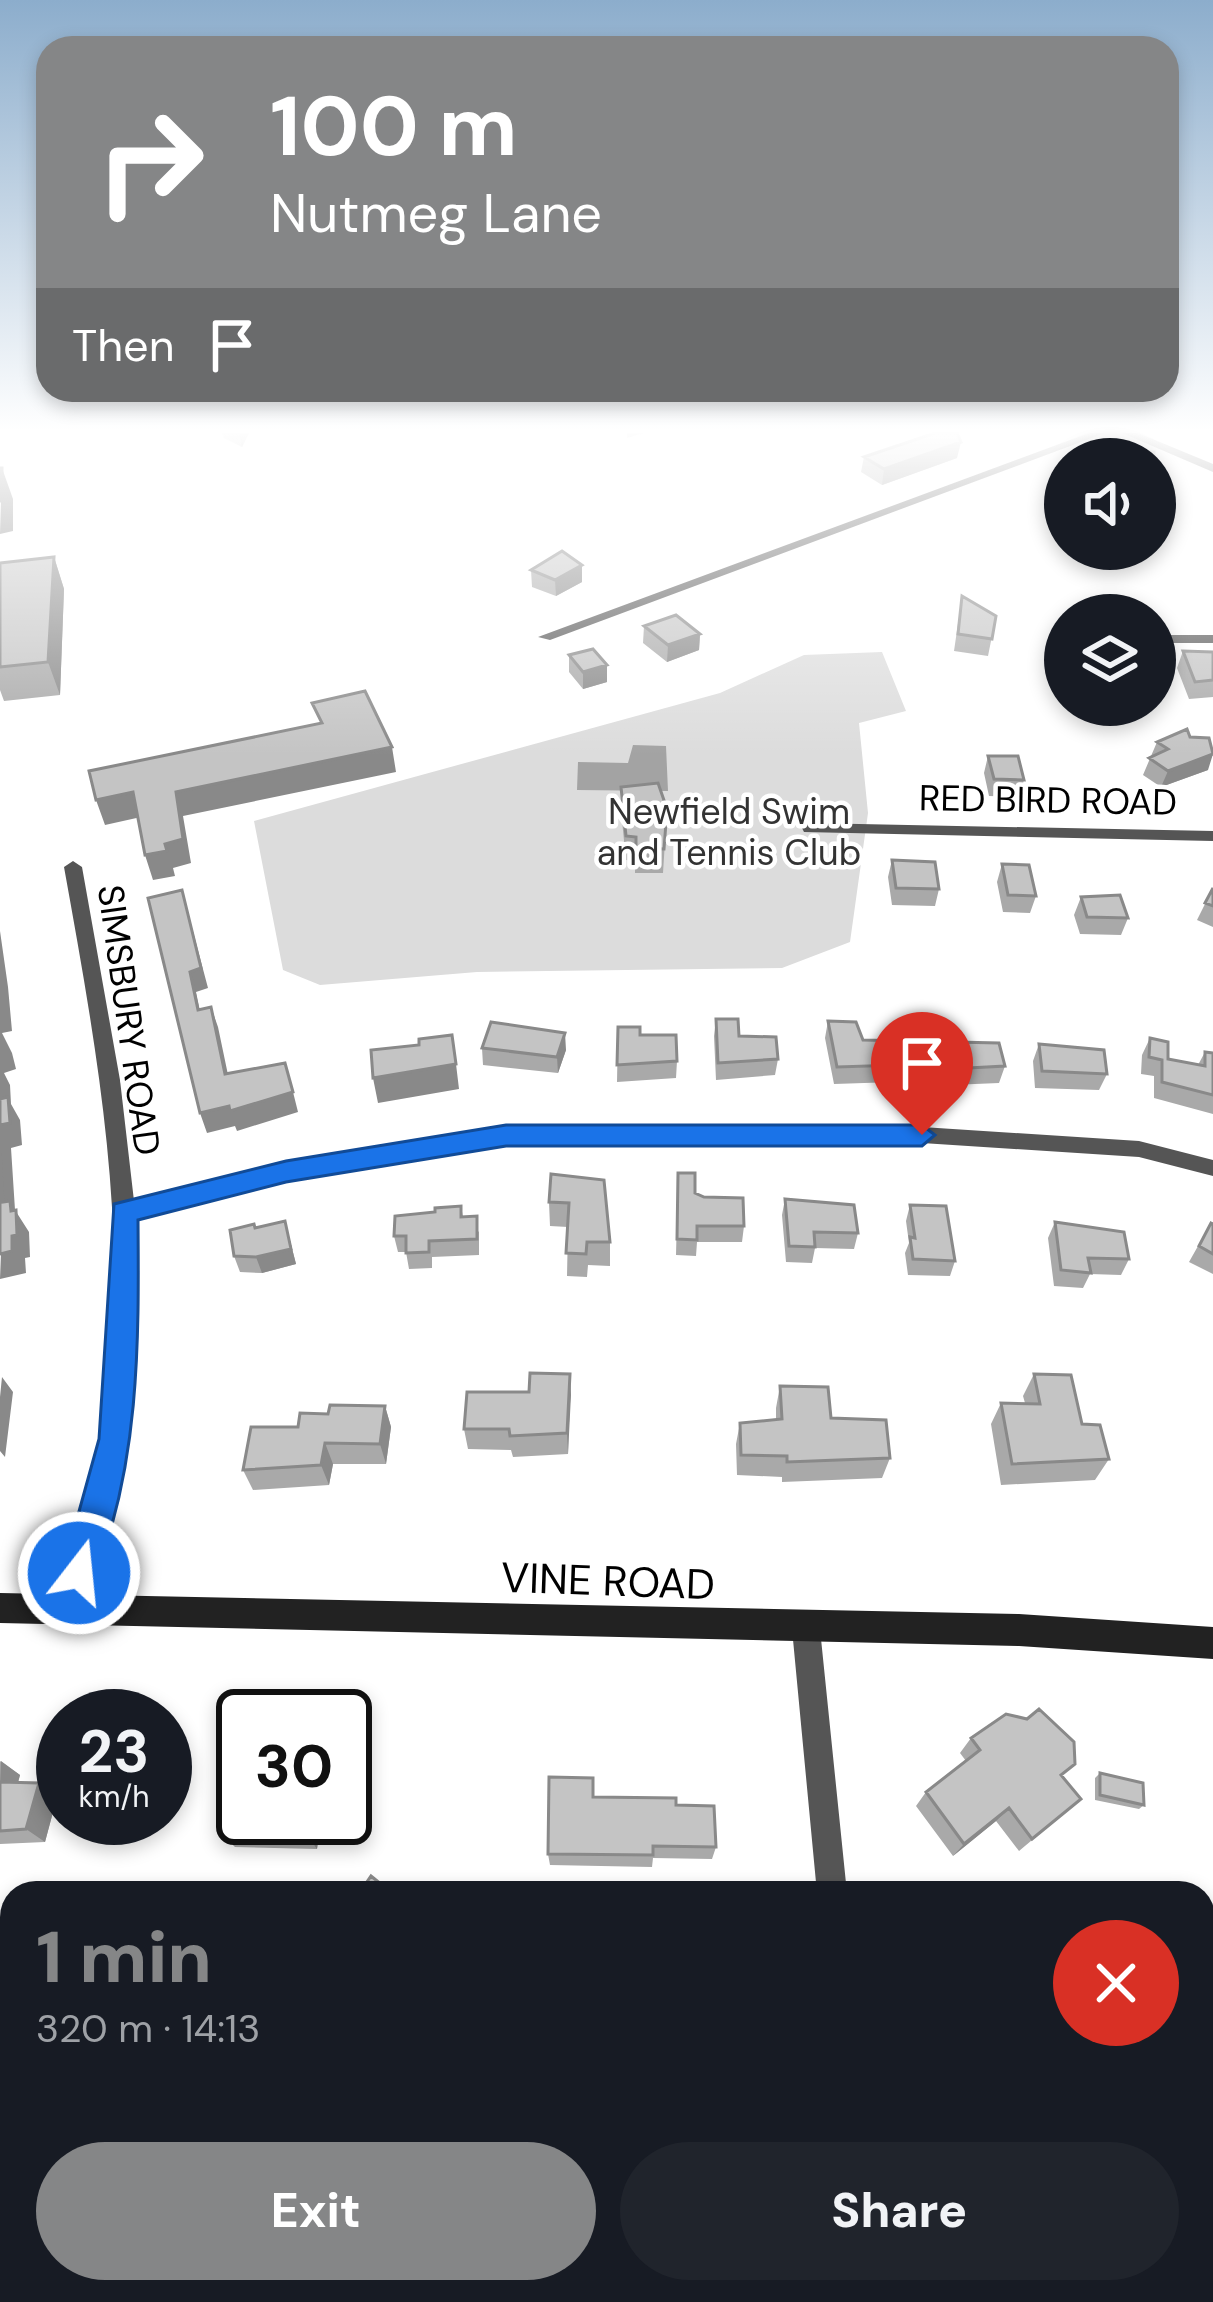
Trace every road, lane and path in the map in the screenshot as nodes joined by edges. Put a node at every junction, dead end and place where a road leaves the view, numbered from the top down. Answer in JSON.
{"nodes":[{"id":1,"x":809,"y":540,"type":"edge"},
{"id":2,"x":545,"y":638,"type":"dead end"},
{"id":3,"x":1176,"y":639,"type":"edge"},
{"id":4,"x":1213,"y":639,"type":"edge"},
{"id":5,"x":811,"y":828,"type":"dead end"},
{"id":6,"x":1213,"y":836,"type":"edge"},
{"id":7,"x":73,"y":867,"type":"dead end"},
{"id":8,"x":1213,"y":1168,"type":"edge"},
{"id":9,"x":124,"y":1212,"type":"junction"},
{"id":10,"x":0,"y":1608,"type":"edge"},
{"id":11,"x":68,"y":1609,"type":"junction"},
{"id":12,"x":806,"y":1629,"type":"junction"},
{"id":13,"x":1213,"y":1643,"type":"edge"},
{"id":14,"x":831,"y":1881,"type":"edge"}],
"edges":[{"from":1,"to":2,"type":"street"},
{"from":3,"to":4,"type":"street"},
{"from":5,"to":6,"type":"street","name":"RED BIRD ROAD"},
{"from":7,"to":9,"type":"street","name":"SIMSBURY ROAD"},
{"from":8,"to":9,"type":"street"},
{"from":9,"to":11,"type":"street","name":"SIMSBURY ROAD"},
{"from":10,"to":11,"type":"street","name":"VINE ROAD"},
{"from":11,"to":12,"type":"street","name":"VINE ROAD"},
{"from":12,"to":13,"type":"street","name":"VINE ROAD"},
{"from":12,"to":14,"type":"street"}]}
